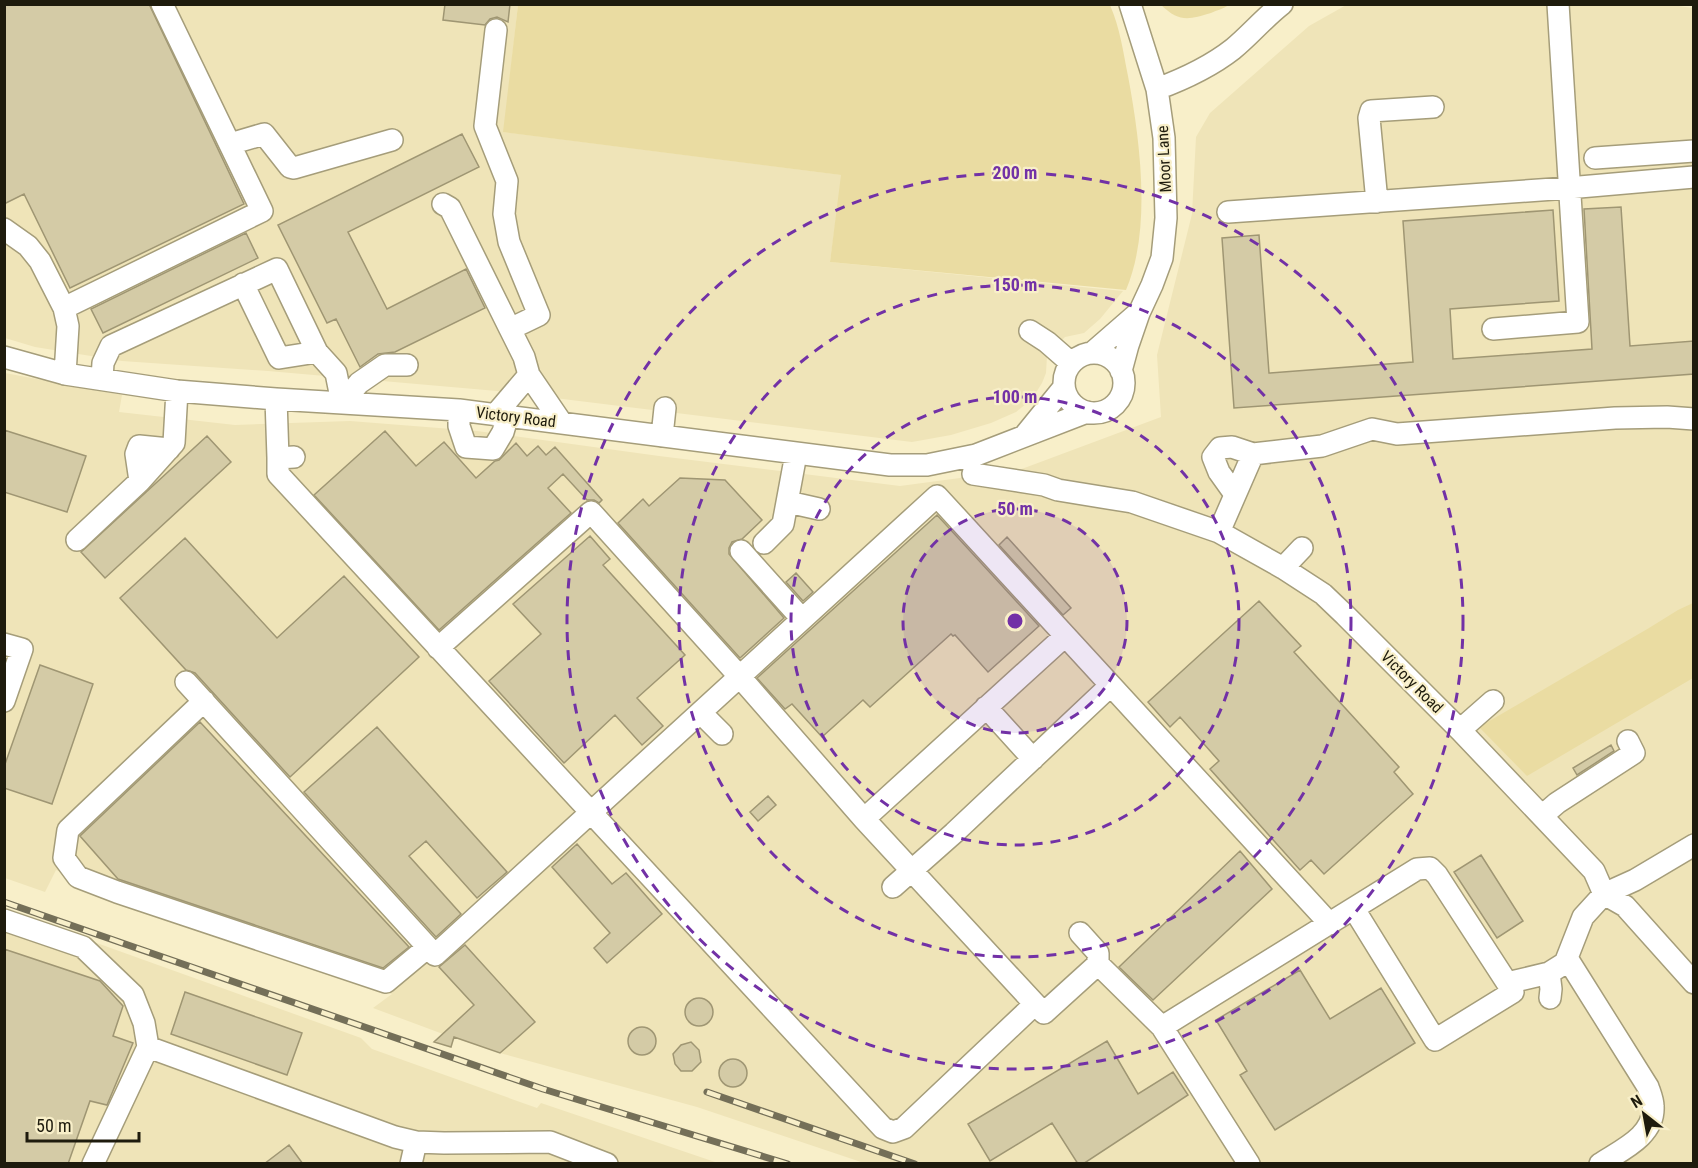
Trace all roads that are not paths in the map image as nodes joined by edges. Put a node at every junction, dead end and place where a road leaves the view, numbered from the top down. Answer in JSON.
{"nodes":[{"id":1,"x":162,"y":4,"type":"edge"},
{"id":2,"x":1130,"y":4,"type":"edge"},
{"id":3,"x":1282,"y":4,"type":"edge"},
{"id":4,"x":1558,"y":4,"type":"edge"},
{"id":5,"x":496,"y":30,"type":"dead end"},
{"id":6,"x":1157,"y":89,"type":"junction"},
{"id":7,"x":1433,"y":107,"type":"dead end"},
{"id":8,"x":392,"y":140,"type":"dead end"},
{"id":9,"x":230,"y":144,"type":"junction"},
{"id":10,"x":1694,"y":151,"type":"edge"},
{"id":11,"x":1595,"y":158,"type":"dead end"},
{"id":12,"x":1694,"y":177,"type":"edge"},
{"id":13,"x":1568,"y":188,"type":"junction"},
{"id":14,"x":1377,"y":202,"type":"junction"},
{"id":15,"x":443,"y":204,"type":"dead end"},
{"id":16,"x":1228,"y":213,"type":"dead end"},
{"id":17,"x":4,"y":229,"type":"edge"},
{"id":18,"x":243,"y":284,"type":"junction"},
{"id":19,"x":64,"y":308,"type":"junction"},
{"id":20,"x":1139,"y":313,"type":"junction"},
{"id":21,"x":510,"y":329,"type":"junction"},
{"id":22,"x":1493,"y":329,"type":"dead end"},
{"id":23,"x":1030,"y":331,"type":"dead end"},
{"id":24,"x":317,"y":352,"type":"junction"},
{"id":25,"x":1092,"y":353,"type":"junction"},
{"id":26,"x":4,"y":357,"type":"edge"},
{"id":27,"x":1071,"y":363,"type":"junction"},
{"id":28,"x":407,"y":364,"type":"dead end"},
{"id":29,"x":1121,"y":371,"type":"junction"},
{"id":30,"x":65,"y":374,"type":"junction"},
{"id":31,"x":529,"y":375,"type":"junction"},
{"id":32,"x":102,"y":379,"type":"junction"},
{"id":33,"x":1064,"y":387,"type":"junction"},
{"id":34,"x":177,"y":391,"type":"junction"},
{"id":35,"x":276,"y":399,"type":"junction"},
{"id":36,"x":342,"y":403,"type":"junction"},
{"id":37,"x":665,"y":408,"type":"dead end"},
{"id":38,"x":459,"y":410,"type":"junction"},
{"id":39,"x":1087,"y":412,"type":"junction"},
{"id":40,"x":501,"y":415,"type":"junction"},
{"id":41,"x":1694,"y":420,"type":"edge"},
{"id":42,"x":561,"y":422,"type":"junction"},
{"id":43,"x":662,"y":436,"type":"junction"},
{"id":44,"x":1025,"y":436,"type":"junction"},
{"id":45,"x":796,"y":454,"type":"junction"},
{"id":46,"x":1252,"y":454,"type":"junction"},
{"id":47,"x":973,"y":474,"type":"dead end"},
{"id":48,"x":1234,"y":493,"type":"junction"},
{"id":49,"x":788,"y":502,"type":"junction"},
{"id":50,"x":819,"y":509,"type":"dead end"},
{"id":51,"x":1219,"y":532,"type":"junction"},
{"id":52,"x":77,"y":540,"type":"dead end"},
{"id":53,"x":764,"y":543,"type":"dead end"},
{"id":54,"x":1302,"y":548,"type":"dead end"},
{"id":55,"x":741,"y":551,"type":"dead end"},
{"id":56,"x":1283,"y":568,"type":"junction"},
{"id":57,"x":802,"y":620,"type":"junction"},
{"id":58,"x":1065,"y":636,"type":"junction"},
{"id":59,"x":4,"y":644,"type":"edge"},
{"id":60,"x":438,"y":648,"type":"junction"},
{"id":61,"x":740,"y":677,"type":"junction"},
{"id":62,"x":186,"y":682,"type":"dead end"},
{"id":63,"x":1110,"y":686,"type":"junction"},
{"id":64,"x":1493,"y":700,"type":"dead end"},
{"id":65,"x":4,"y":701,"type":"edge"},
{"id":66,"x":204,"y":701,"type":"junction"},
{"id":67,"x":986,"y":707,"type":"junction"},
{"id":68,"x":701,"y":712,"type":"junction"},
{"id":69,"x":1460,"y":730,"type":"junction"},
{"id":70,"x":722,"y":734,"type":"dead end"},
{"id":71,"x":1628,"y":741,"type":"dead end"},
{"id":72,"x":1033,"y":759,"type":"junction"},
{"id":73,"x":591,"y":814,"type":"junction"},
{"id":74,"x":1542,"y":816,"type":"junction"},
{"id":75,"x":864,"y":819,"type":"junction"},
{"id":76,"x":1694,"y":846,"type":"edge"},
{"id":77,"x":911,"y":870,"type":"junction"},
{"id":78,"x":892,"y":887,"type":"dead end"},
{"id":79,"x":1604,"y":894,"type":"junction"},
{"id":80,"x":1354,"y":909,"type":"junction"},
{"id":81,"x":4,"y":920,"type":"edge"},
{"id":82,"x":1330,"y":924,"type":"junction"},
{"id":83,"x":1080,"y":933,"type":"dead end"},
{"id":84,"x":428,"y":947,"type":"junction"},
{"id":85,"x":1567,"y":958,"type":"junction"},
{"id":86,"x":1098,"y":964,"type":"junction"},
{"id":87,"x":1549,"y":973,"type":"junction"},
{"id":88,"x":1694,"y":982,"type":"edge"},
{"id":89,"x":1507,"y":983,"type":"junction"},
{"id":90,"x":1550,"y":998,"type":"dead end"},
{"id":91,"x":1035,"y":1004,"type":"junction"},
{"id":92,"x":1162,"y":1027,"type":"junction"},
{"id":93,"x":148,"y":1047,"type":"junction"},
{"id":94,"x":416,"y":1142,"type":"junction"},
{"id":95,"x":1618,"y":1157,"type":"edge"},
{"id":96,"x":93,"y":1164,"type":"edge"},
{"id":97,"x":411,"y":1164,"type":"edge"},
{"id":98,"x":607,"y":1164,"type":"edge"},
{"id":99,"x":1249,"y":1164,"type":"edge"},
{"id":100,"x":1600,"y":1164,"type":"edge"}],
"edges":[{"from":1,"to":9,"type":"street"},
{"from":2,"to":6,"type":"street","name":"Moor Lane"},
{"from":3,"to":6,"type":"street"},
{"from":4,"to":13,"type":"street"},
{"from":5,"to":21,"type":"street"},
{"from":6,"to":20,"type":"street","name":"Moor Lane"},
{"from":7,"to":14,"type":"street"},
{"from":8,"to":9,"type":"street"},
{"from":9,"to":19,"type":"street"},
{"from":10,"to":11,"type":"street"},
{"from":12,"to":13,"type":"street"},
{"from":13,"to":14,"type":"street"},
{"from":13,"to":22,"type":"street"},
{"from":14,"to":16,"type":"street"},
{"from":15,"to":21,"type":"street"},
{"from":17,"to":19,"type":"street"},
{"from":18,"to":24,"type":"street"},
{"from":18,"to":24,"type":"street"},
{"from":18,"to":32,"type":"street"},
{"from":19,"to":30,"type":"street"},
{"from":20,"to":25,"type":"street","name":"Moor Lane"},
{"from":20,"to":29,"type":"street","name":"Moor Lane"},
{"from":21,"to":31,"type":"street"},
{"from":23,"to":27,"type":"street"},
{"from":24,"to":36,"type":"street"},
{"from":25,"to":27,"type":"street"},
{"from":25,"to":29,"type":"street"},
{"from":26,"to":30,"type":"street","name":"Victory Road"},
{"from":27,"to":33,"type":"street"},
{"from":28,"to":36,"type":"street"},
{"from":29,"to":39,"type":"street"},
{"from":30,"to":32,"type":"street","name":"Victory Road"},
{"from":31,"to":40,"type":"street"},
{"from":31,"to":42,"type":"street"},
{"from":32,"to":34,"type":"street","name":"Victory Road"},
{"from":33,"to":39,"type":"street"},
{"from":33,"to":44,"type":"street","name":"Victory Road"},
{"from":34,"to":35,"type":"street","name":"Victory Road"},
{"from":34,"to":52,"type":"street"},
{"from":35,"to":36,"type":"street","name":"Victory Road"},
{"from":35,"to":60,"type":"street"},
{"from":36,"to":38,"type":"street","name":"Victory Road"},
{"from":37,"to":43,"type":"street"},
{"from":38,"to":40,"type":"street","name":"Victory Road"},
{"from":38,"to":40,"type":"street"},
{"from":39,"to":44,"type":"street","name":"Victory Road"},
{"from":40,"to":42,"type":"street","name":"Victory Road"},
{"from":41,"to":46,"type":"street"},
{"from":42,"to":43,"type":"street","name":"Victory Road"},
{"from":43,"to":45,"type":"street","name":"Victory Road"},
{"from":44,"to":45,"type":"street","name":"Victory Road"},
{"from":45,"to":49,"type":"street"},
{"from":46,"to":48,"type":"street"},
{"from":46,"to":48,"type":"street"},
{"from":47,"to":51,"type":"street","name":"Victory Road"},
{"from":48,"to":51,"type":"street"},
{"from":49,"to":50,"type":"street"},
{"from":49,"to":53,"type":"street"},
{"from":51,"to":56,"type":"street","name":"Victory Road"},
{"from":54,"to":56,"type":"street"},
{"from":55,"to":57,"type":"street"},
{"from":56,"to":69,"type":"street","name":"Victory Road"},
{"from":57,"to":58,"type":"street"},
{"from":57,"to":61,"type":"street"},
{"from":58,"to":63,"type":"street"},
{"from":58,"to":67,"type":"street"},
{"from":59,"to":65,"type":"street"},
{"from":60,"to":61,"type":"street"},
{"from":60,"to":73,"type":"street"},
{"from":61,"to":68,"type":"street"},
{"from":61,"to":75,"type":"street"},
{"from":62,"to":66,"type":"street"},
{"from":63,"to":72,"type":"street"},
{"from":63,"to":82,"type":"street"},
{"from":64,"to":69,"type":"street"},
{"from":66,"to":84,"type":"street"},
{"from":66,"to":84,"type":"street"},
{"from":67,"to":72,"type":"street"},
{"from":67,"to":75,"type":"street"},
{"from":68,"to":70,"type":"street"},
{"from":68,"to":73,"type":"street"},
{"from":69,"to":74,"type":"street","name":"Victory Road"},
{"from":71,"to":74,"type":"street"},
{"from":72,"to":77,"type":"street"},
{"from":73,"to":84,"type":"street"},
{"from":73,"to":91,"type":"street"},
{"from":74,"to":79,"type":"street","name":"Victory Road"},
{"from":75,"to":77,"type":"street"},
{"from":76,"to":79,"type":"street"},
{"from":77,"to":78,"type":"street"},
{"from":77,"to":91,"type":"street"},
{"from":79,"to":85,"type":"street"},
{"from":79,"to":88,"type":"street"},
{"from":80,"to":82,"type":"street"},
{"from":80,"to":89,"type":"street"},
{"from":80,"to":89,"type":"street"},
{"from":81,"to":93,"type":"street"},
{"from":82,"to":92,"type":"street"},
{"from":83,"to":86,"type":"street"},
{"from":85,"to":87,"type":"street"},
{"from":85,"to":95,"type":"street"},
{"from":86,"to":91,"type":"street"},
{"from":86,"to":92,"type":"street"},
{"from":87,"to":89,"type":"street"},
{"from":87,"to":90,"type":"street"},
{"from":92,"to":99,"type":"street"},
{"from":93,"to":94,"type":"street"},
{"from":93,"to":96,"type":"street"},
{"from":94,"to":97,"type":"street"},
{"from":94,"to":98,"type":"street"},
{"from":95,"to":100,"type":"street"}]}
